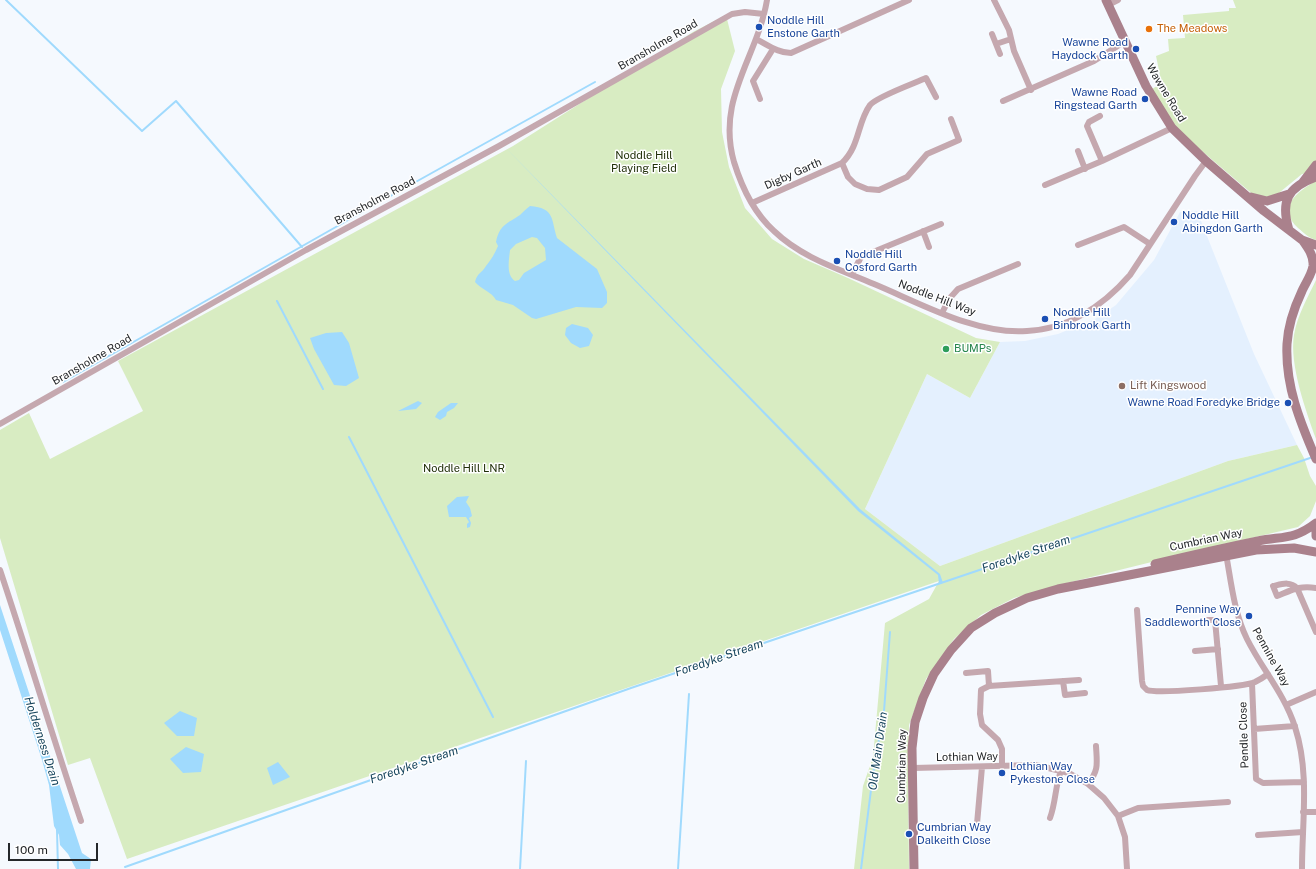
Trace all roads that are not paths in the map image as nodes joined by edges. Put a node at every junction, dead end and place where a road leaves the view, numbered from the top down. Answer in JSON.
{"nodes":[{"id":1,"x":767,"y":0,"type":"edge"},
{"id":2,"x":909,"y":0,"type":"edge"},
{"id":3,"x":994,"y":0,"type":"edge"},
{"id":4,"x":1118,"y":0,"type":"edge"},
{"id":5,"x":1107,"y":2,"type":"edge"},
{"id":6,"x":764,"y":14,"type":"junction"},
{"id":7,"x":992,"y":34,"type":"dead end"},
{"id":8,"x":756,"y":39,"type":"junction"},
{"id":9,"x":1011,"y":39,"type":"junction"},
{"id":10,"x":1124,"y":42,"type":"junction"},
{"id":11,"x":996,"y":44,"type":"junction"},
{"id":12,"x":773,"y":49,"type":"junction"},
{"id":13,"x":1000,"y":54,"type":"dead end"},
{"id":14,"x":1031,"y":90,"type":"junction"},
{"id":15,"x":936,"y":97,"type":"dead end"},
{"id":16,"x":760,"y":99,"type":"dead end"},
{"id":17,"x":1003,"y":101,"type":"dead end"},
{"id":18,"x":1100,"y":116,"type":"dead end"},
{"id":19,"x":951,"y":119,"type":"dead end"},
{"id":20,"x":1172,"y":128,"type":"junction"},
{"id":21,"x":1078,"y":152,"type":"dead end"},
{"id":22,"x":1102,"y":161,"type":"junction"},
{"id":23,"x":1206,"y":161,"type":"junction"},
{"id":24,"x":842,"y":163,"type":"junction"},
{"id":25,"x":1316,"y":165,"type":"edge"},
{"id":26,"x":1085,"y":168,"type":"junction"},
{"id":27,"x":1316,"y":177,"type":"edge"},
{"id":28,"x":1303,"y":182,"type":"junction"},
{"id":29,"x":1045,"y":185,"type":"dead end"},
{"id":30,"x":1288,"y":194,"type":"junction"},
{"id":31,"x":1248,"y":196,"type":"junction"},
{"id":32,"x":752,"y":203,"type":"junction"},
{"id":33,"x":941,"y":224,"type":"dead end"},
{"id":34,"x":1289,"y":230,"type":"junction"},
{"id":35,"x":923,"y":231,"type":"junction"},
{"id":36,"x":1302,"y":240,"type":"junction"},
{"id":37,"x":1150,"y":244,"type":"junction"},
{"id":38,"x":1078,"y":245,"type":"dead end"},
{"id":39,"x":1316,"y":245,"type":"edge"},
{"id":40,"x":929,"y":246,"type":"dead end"},
{"id":41,"x":1018,"y":264,"type":"dead end"},
{"id":42,"x":1316,"y":270,"type":"edge"},
{"id":43,"x":852,"y":274,"type":"junction"},
{"id":44,"x":1306,"y":283,"type":"junction"},
{"id":45,"x":942,"y":313,"type":"junction"},
{"id":46,"x":0,"y":424,"type":"edge"},
{"id":47,"x":1314,"y":455,"type":"edge"},
{"id":48,"x":1316,"y":523,"type":"edge"},
{"id":49,"x":1316,"y":536,"type":"edge"},
{"id":50,"x":1226,"y":552,"type":"junction"},
{"id":51,"x":1316,"y":552,"type":"edge"},
{"id":52,"x":0,"y":570,"type":"edge"},
{"id":53,"x":1316,"y":588,"type":"edge"},
{"id":54,"x":1137,"y":610,"type":"dead end"},
{"id":55,"x":1207,"y":620,"type":"dead end"},
{"id":56,"x":1316,"y":630,"type":"edge"},
{"id":57,"x":1218,"y":649,"type":"junction"},
{"id":58,"x":1195,"y":651,"type":"dead end"},
{"id":59,"x":966,"y":673,"type":"dead end"},
{"id":60,"x":1268,"y":674,"type":"junction"},
{"id":61,"x":1079,"y":680,"type":"dead end"},
{"id":62,"x":1063,"y":681,"type":"junction"},
{"id":63,"x":1252,"y":683,"type":"junction"},
{"id":64,"x":989,"y":686,"type":"junction"},
{"id":65,"x":1221,"y":686,"type":"junction"},
{"id":66,"x":1316,"y":692,"type":"edge"},
{"id":67,"x":1085,"y":693,"type":"dead end"},
{"id":68,"x":1286,"y":705,"type":"junction"},
{"id":69,"x":1295,"y":726,"type":"junction"},
{"id":70,"x":1254,"y":729,"type":"junction"},
{"id":71,"x":1096,"y":746,"type":"dead end"},
{"id":72,"x":1002,"y":766,"type":"junction"},
{"id":73,"x":982,"y":767,"type":"junction"},
{"id":74,"x":912,"y":768,"type":"junction"},
{"id":75,"x":1061,"y":770,"type":"junction"},
{"id":76,"x":1304,"y":782,"type":"junction"},
{"id":77,"x":1088,"y":784,"type":"junction"},
{"id":78,"x":1228,"y":802,"type":"dead end"},
{"id":79,"x":1303,"y":812,"type":"junction"},
{"id":80,"x":1316,"y":812,"type":"edge"},
{"id":81,"x":1118,"y":816,"type":"junction"},
{"id":82,"x":1050,"y":818,"type":"dead end"},
{"id":83,"x":81,"y":821,"type":"dead end"},
{"id":84,"x":977,"y":824,"type":"dead end"},
{"id":85,"x":1303,"y":832,"type":"junction"},
{"id":86,"x":1258,"y":835,"type":"dead end"},
{"id":87,"x":914,"y":869,"type":"edge"},
{"id":88,"x":1128,"y":869,"type":"edge"},
{"id":89,"x":1302,"y":869,"type":"edge"}],
"edges":[{"from":1,"to":6,"type":"street","name":"Noddle Hill Way"},
{"from":2,"to":12,"type":"street"},
{"from":3,"to":9,"type":"street"},
{"from":4,"to":5,"type":"street"},
{"from":5,"to":10,"type":"street","name":"Wawne Road"},
{"from":6,"to":8,"type":"street","name":"Noddle Hill Way"},
{"from":6,"to":46,"type":"street","name":"Bransholme Road"},
{"from":7,"to":11,"type":"street"},
{"from":8,"to":12,"type":"street"},
{"from":8,"to":32,"type":"street","name":"Noddle Hill Way"},
{"from":9,"to":11,"type":"street"},
{"from":9,"to":14,"type":"street"},
{"from":10,"to":14,"type":"street"},
{"from":10,"to":20,"type":"street","name":"Wawne Road"},
{"from":11,"to":13,"type":"street"},
{"from":12,"to":16,"type":"street"},
{"from":14,"to":17,"type":"street"},
{"from":15,"to":24,"type":"street","name":"Digby Garth"},
{"from":18,"to":22,"type":"street"},
{"from":19,"to":24,"type":"street"},
{"from":20,"to":22,"type":"street"},
{"from":20,"to":23,"type":"street","name":"Wawne Road"},
{"from":21,"to":26,"type":"street"},
{"from":22,"to":26,"type":"street"},
{"from":23,"to":31,"type":"street","name":"Wawne Road"},
{"from":23,"to":37,"type":"street","name":"Noddle Hill Way"},
{"from":24,"to":32,"type":"street","name":"Digby Garth"},
{"from":25,"to":28,"type":"street"},
{"from":26,"to":29,"type":"street"},
{"from":27,"to":28,"type":"street"},
{"from":28,"to":30,"type":"street"},
{"from":30,"to":31,"type":"street","name":"Wawne Road"},
{"from":30,"to":34,"type":"street"},
{"from":31,"to":34,"type":"street","name":"Wawne Road"},
{"from":32,"to":43,"type":"street","name":"Noddle Hill Way"},
{"from":33,"to":35,"type":"street"},
{"from":34,"to":36,"type":"street","name":"Wawne Road"},
{"from":35,"to":40,"type":"street"},
{"from":35,"to":43,"type":"street"},
{"from":36,"to":39,"type":"street"},
{"from":36,"to":44,"type":"street"},
{"from":37,"to":38,"type":"street"},
{"from":37,"to":45,"type":"street","name":"Noddle Hill Way"},
{"from":41,"to":45,"type":"street"},
{"from":42,"to":44,"type":"street"},
{"from":43,"to":45,"type":"street","name":"Noddle Hill Way"},
{"from":44,"to":47,"type":"street"},
{"from":48,"to":49,"type":"street"},
{"from":48,"to":50,"type":"street","name":"Cumbrian Way"},
{"from":50,"to":51,"type":"street","name":"Cumbrian Way"},
{"from":50,"to":60,"type":"street","name":"Pennine Way"},
{"from":50,"to":74,"type":"street","name":"Cumbrian Way"},
{"from":52,"to":83,"type":"street"},
{"from":53,"to":56,"type":"street"},
{"from":54,"to":65,"type":"street"},
{"from":55,"to":57,"type":"street"},
{"from":57,"to":58,"type":"street"},
{"from":57,"to":65,"type":"street"},
{"from":59,"to":64,"type":"street"},
{"from":60,"to":63,"type":"street"},
{"from":60,"to":68,"type":"street","name":"Pennine Way"},
{"from":61,"to":62,"type":"street"},
{"from":62,"to":64,"type":"street"},
{"from":62,"to":67,"type":"street"},
{"from":63,"to":65,"type":"street"},
{"from":63,"to":70,"type":"street","name":"Pendle Close"},
{"from":64,"to":72,"type":"street"},
{"from":66,"to":68,"type":"street"},
{"from":68,"to":69,"type":"street","name":"Pennine Way"},
{"from":69,"to":70,"type":"street"},
{"from":69,"to":76,"type":"street","name":"Pennine Way"},
{"from":70,"to":76,"type":"street","name":"Pendle Close"},
{"from":71,"to":77,"type":"street"},
{"from":72,"to":73,"type":"street","name":"Lothian Way"},
{"from":72,"to":75,"type":"street","name":"Lothian Way"},
{"from":73,"to":74,"type":"street","name":"Lothian Way"},
{"from":73,"to":84,"type":"street"},
{"from":74,"to":87,"type":"street","name":"Cumbrian Way"},
{"from":75,"to":77,"type":"street","name":"Lothian Way"},
{"from":75,"to":82,"type":"street"},
{"from":76,"to":79,"type":"street","name":"Pennine Way"},
{"from":77,"to":81,"type":"street","name":"Lothian Way"},
{"from":78,"to":81,"type":"street"},
{"from":79,"to":80,"type":"street"},
{"from":79,"to":85,"type":"street","name":"Pennine Way"},
{"from":81,"to":88,"type":"street","name":"Lothian Way"},
{"from":85,"to":86,"type":"street"},
{"from":85,"to":89,"type":"street","name":"Pennine Way"}]}
